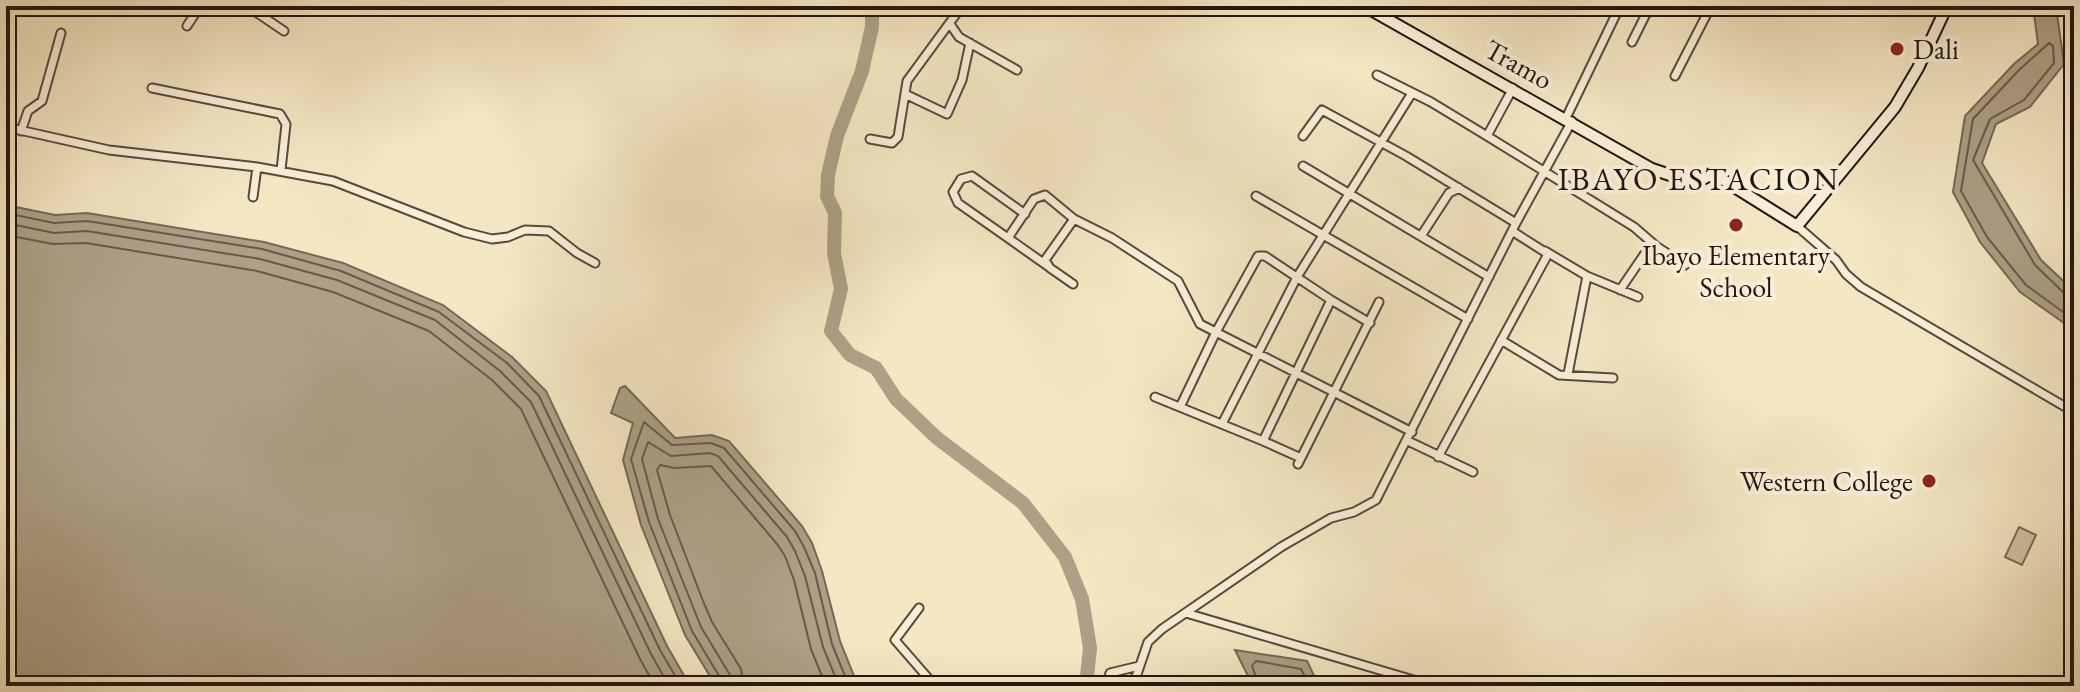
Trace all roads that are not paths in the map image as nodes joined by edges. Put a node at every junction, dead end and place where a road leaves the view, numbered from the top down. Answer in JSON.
{"nodes":[{"id":1,"x":200,"y":6,"type":"edge"},
{"id":2,"x":247,"y":6,"type":"edge"},
{"id":3,"x":962,"y":6,"type":"edge"},
{"id":4,"x":1364,"y":6,"type":"edge"},
{"id":5,"x":1620,"y":6,"type":"edge"},
{"id":6,"x":1650,"y":6,"type":"edge"},
{"id":7,"x":1711,"y":6,"type":"edge"},
{"id":8,"x":1947,"y":6,"type":"edge"},
{"id":9,"x":950,"y":24,"type":"junction"},
{"id":10,"x":187,"y":26,"type":"dead end"},
{"id":11,"x":284,"y":31,"type":"dead end"},
{"id":12,"x":61,"y":33,"type":"dead end"},
{"id":13,"x":1632,"y":42,"type":"dead end"},
{"id":14,"x":970,"y":43,"type":"junction"},
{"id":15,"x":1017,"y":70,"type":"dead end"},
{"id":16,"x":1377,"y":75,"type":"dead end"},
{"id":17,"x":1675,"y":76,"type":"dead end"},
{"id":18,"x":152,"y":88,"type":"dead end"},
{"id":19,"x":1513,"y":88,"type":"junction"},
{"id":20,"x":1412,"y":93,"type":"junction"},
{"id":21,"x":905,"y":94,"type":"junction"},
{"id":22,"x":1569,"y":120,"type":"junction"},
{"id":23,"x":6,"y":127,"type":"edge"},
{"id":24,"x":21,"y":131,"type":"junction"},
{"id":25,"x":1303,"y":136,"type":"dead end"},
{"id":26,"x":1487,"y":136,"type":"junction"},
{"id":27,"x":870,"y":139,"type":"dead end"},
{"id":28,"x":1381,"y":143,"type":"junction"},
{"id":29,"x":1303,"y":166,"type":"dead end"},
{"id":30,"x":257,"y":167,"type":"junction"},
{"id":31,"x":281,"y":170,"type":"junction"},
{"id":32,"x":1544,"y":172,"type":"junction"},
{"id":33,"x":1459,"y":188,"type":"junction"},
{"id":34,"x":1350,"y":193,"type":"junction"},
{"id":35,"x":1256,"y":196,"type":"dead end"},
{"id":36,"x":253,"y":197,"type":"dead end"},
{"id":37,"x":1025,"y":214,"type":"junction"},
{"id":38,"x":1074,"y":219,"type":"junction"},
{"id":39,"x":1797,"y":226,"type":"junction"},
{"id":40,"x":1514,"y":227,"type":"junction"},
{"id":41,"x":1324,"y":235,"type":"junction"},
{"id":42,"x":1421,"y":236,"type":"junction"},
{"id":43,"x":1008,"y":238,"type":"junction"},
{"id":44,"x":1652,"y":243,"type":"junction"},
{"id":45,"x":1545,"y":251,"type":"junction"},
{"id":46,"x":595,"y":263,"type":"dead end"},
{"id":47,"x":1685,"y":265,"type":"dead end"},
{"id":48,"x":1050,"y":268,"type":"junction"},
{"id":49,"x":1587,"y":276,"type":"junction"},
{"id":50,"x":1297,"y":277,"type":"junction"},
{"id":51,"x":1489,"y":277,"type":"junction"},
{"id":52,"x":1073,"y":284,"type":"dead end"},
{"id":53,"x":1620,"y":290,"type":"junction"},
{"id":54,"x":1638,"y":297,"type":"dead end"},
{"id":55,"x":1331,"y":300,"type":"junction"},
{"id":56,"x":1379,"y":302,"type":"dead end"},
{"id":57,"x":1468,"y":319,"type":"junction"},
{"id":58,"x":1370,"y":323,"type":"junction"},
{"id":59,"x":1216,"y":332,"type":"junction"},
{"id":60,"x":1501,"y":340,"type":"junction"},
{"id":61,"x":1257,"y":355,"type":"junction"},
{"id":62,"x":1295,"y":374,"type":"junction"},
{"id":63,"x":1568,"y":374,"type":"junction"},
{"id":64,"x":1613,"y":378,"type":"dead end"},
{"id":65,"x":1334,"y":393,"type":"junction"},
{"id":66,"x":1155,"y":397,"type":"dead end"},
{"id":67,"x":1180,"y":407,"type":"junction"},
{"id":68,"x":2074,"y":412,"type":"edge"},
{"id":69,"x":1223,"y":422,"type":"junction"},
{"id":70,"x":1412,"y":432,"type":"junction"},
{"id":71,"x":1263,"y":441,"type":"junction"},
{"id":72,"x":1408,"y":441,"type":"junction"},
{"id":73,"x":1438,"y":457,"type":"junction"},
{"id":74,"x":1473,"y":472,"type":"dead end"},
{"id":75,"x":919,"y":608,"type":"dead end"},
{"id":76,"x":1186,"y":613,"type":"junction"},
{"id":77,"x":1139,"y":666,"type":"junction"},
{"id":78,"x":1136,"y":676,"type":"junction"},
{"id":79,"x":935,"y":686,"type":"edge"},
{"id":80,"x":1106,"y":686,"type":"edge"},
{"id":81,"x":1133,"y":686,"type":"edge"},
{"id":82,"x":1143,"y":686,"type":"edge"},
{"id":83,"x":1434,"y":686,"type":"edge"}],
"edges":[{"from":1,"to":10,"type":"street"},
{"from":2,"to":11,"type":"street"},
{"from":3,"to":9,"type":"street"},
{"from":4,"to":19,"type":"street","name":"Tramo"},
{"from":5,"to":22,"type":"street"},
{"from":6,"to":13,"type":"street"},
{"from":7,"to":17,"type":"street"},
{"from":8,"to":39,"type":"street"},
{"from":9,"to":14,"type":"street"},
{"from":9,"to":21,"type":"street"},
{"from":12,"to":24,"type":"street"},
{"from":14,"to":15,"type":"street"},
{"from":14,"to":21,"type":"street"},
{"from":16,"to":20,"type":"street"},
{"from":18,"to":31,"type":"street"},
{"from":19,"to":22,"type":"street","name":"Tramo"},
{"from":19,"to":26,"type":"street"},
{"from":20,"to":26,"type":"street"},
{"from":20,"to":28,"type":"street"},
{"from":21,"to":27,"type":"street"},
{"from":22,"to":32,"type":"street"},
{"from":22,"to":39,"type":"street","name":"Tramo"},
{"from":23,"to":24,"type":"street"},
{"from":24,"to":30,"type":"street"},
{"from":25,"to":28,"type":"street"},
{"from":26,"to":32,"type":"street"},
{"from":28,"to":33,"type":"street"},
{"from":28,"to":34,"type":"street"},
{"from":29,"to":34,"type":"street"},
{"from":30,"to":31,"type":"street"},
{"from":30,"to":36,"type":"street"},
{"from":31,"to":46,"type":"street"},
{"from":32,"to":40,"type":"street"},
{"from":32,"to":44,"type":"street"},
{"from":33,"to":40,"type":"street"},
{"from":33,"to":42,"type":"street"},
{"from":34,"to":41,"type":"street"},
{"from":34,"to":42,"type":"street"},
{"from":35,"to":41,"type":"street"},
{"from":37,"to":38,"type":"street"},
{"from":37,"to":43,"type":"street"},
{"from":37,"to":43,"type":"street"},
{"from":38,"to":48,"type":"street"},
{"from":38,"to":59,"type":"street"},
{"from":39,"to":68,"type":"street"},
{"from":40,"to":45,"type":"street"},
{"from":40,"to":51,"type":"street"},
{"from":41,"to":50,"type":"street"},
{"from":41,"to":57,"type":"street"},
{"from":42,"to":51,"type":"street"},
{"from":43,"to":48,"type":"street"},
{"from":44,"to":47,"type":"street"},
{"from":44,"to":53,"type":"street"},
{"from":45,"to":49,"type":"street"},
{"from":45,"to":60,"type":"street"},
{"from":48,"to":52,"type":"street"},
{"from":49,"to":53,"type":"street"},
{"from":49,"to":63,"type":"street"},
{"from":50,"to":55,"type":"street"},
{"from":50,"to":59,"type":"street"},
{"from":50,"to":61,"type":"street"},
{"from":51,"to":57,"type":"street"},
{"from":53,"to":54,"type":"street"},
{"from":55,"to":58,"type":"street"},
{"from":55,"to":62,"type":"street"},
{"from":56,"to":58,"type":"street"},
{"from":57,"to":70,"type":"street"},
{"from":58,"to":65,"type":"street"},
{"from":59,"to":61,"type":"street"},
{"from":59,"to":67,"type":"street"},
{"from":60,"to":63,"type":"street"},
{"from":60,"to":73,"type":"street"},
{"from":61,"to":62,"type":"street"},
{"from":61,"to":69,"type":"street"},
{"from":62,"to":65,"type":"street"},
{"from":62,"to":71,"type":"street"},
{"from":63,"to":64,"type":"street"},
{"from":65,"to":70,"type":"street"},
{"from":65,"to":71,"type":"street"},
{"from":66,"to":67,"type":"street"},
{"from":67,"to":69,"type":"street"},
{"from":69,"to":71,"type":"street"},
{"from":70,"to":72,"type":"street"},
{"from":72,"to":73,"type":"street"},
{"from":72,"to":76,"type":"street"},
{"from":73,"to":74,"type":"street"},
{"from":75,"to":79,"type":"street"},
{"from":76,"to":77,"type":"street"},
{"from":76,"to":83,"type":"street"},
{"from":77,"to":78,"type":"street"},
{"from":77,"to":80,"type":"street"},
{"from":78,"to":81,"type":"street"},
{"from":78,"to":82,"type":"street"}]}
